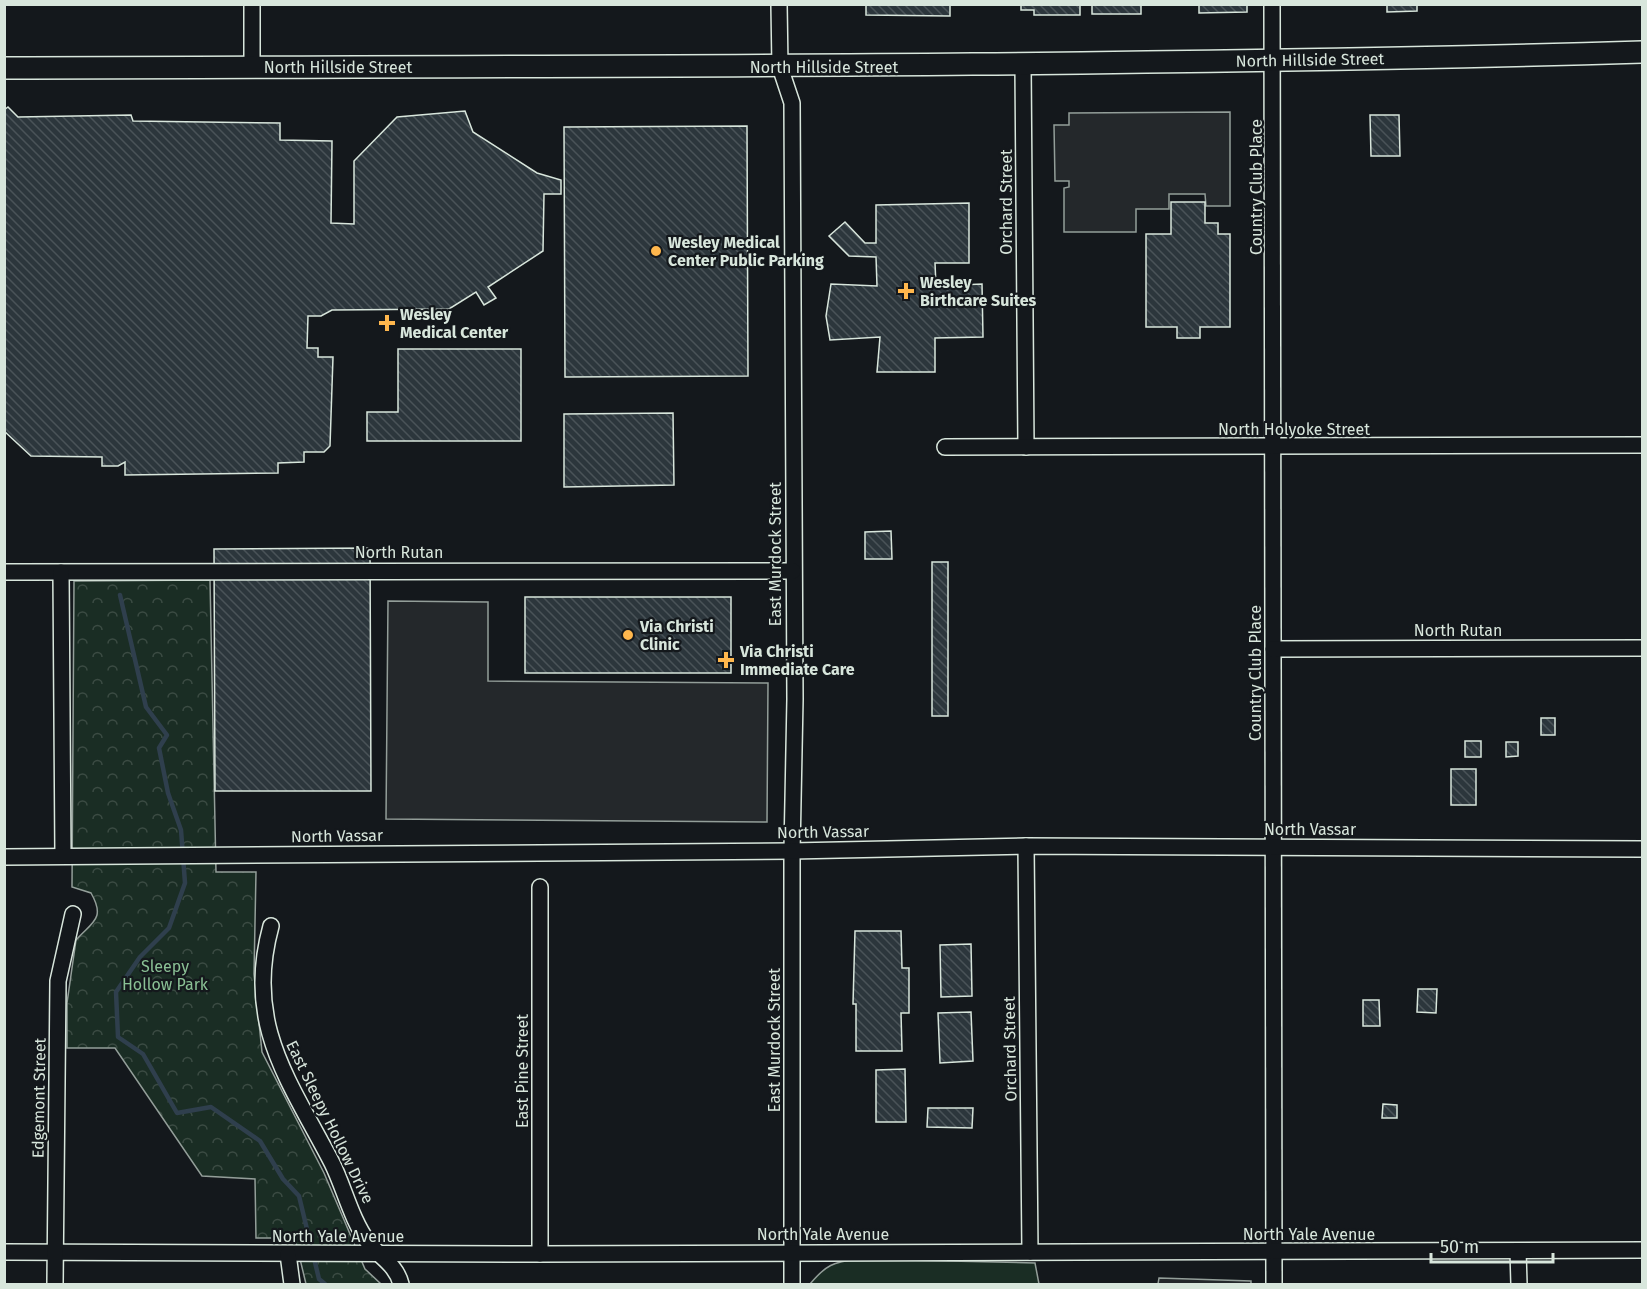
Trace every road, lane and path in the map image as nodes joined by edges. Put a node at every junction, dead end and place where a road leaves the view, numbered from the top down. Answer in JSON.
{"nodes":[{"id":1,"x":252,"y":4,"type":"edge"},
{"id":2,"x":779,"y":4,"type":"edge"},
{"id":3,"x":1272,"y":4,"type":"edge"},
{"id":4,"x":1642,"y":52,"type":"edge"},
{"id":5,"x":1272,"y":61,"type":"junction"},
{"id":6,"x":1023,"y":65,"type":"junction"},
{"id":7,"x":252,"y":67,"type":"junction"},
{"id":8,"x":780,"y":67,"type":"junction"},
{"id":9,"x":4,"y":68,"type":"edge"},
{"id":10,"x":1642,"y":445,"type":"edge"},
{"id":11,"x":945,"y":447,"type":"dead end"},
{"id":12,"x":1026,"y":447,"type":"junction"},
{"id":13,"x":1273,"y":447,"type":"junction"},
{"id":14,"x":793,"y":571,"type":"junction"},
{"id":15,"x":4,"y":572,"type":"edge"},
{"id":16,"x":61,"y":572,"type":"junction"},
{"id":17,"x":1273,"y":648,"type":"junction"},
{"id":18,"x":1642,"y":648,"type":"edge"},
{"id":19,"x":1026,"y":846,"type":"junction"},
{"id":20,"x":1273,"y":846,"type":"junction"},
{"id":21,"x":1642,"y":849,"type":"edge"},
{"id":22,"x":792,"y":851,"type":"junction"},
{"id":23,"x":63,"y":856,"type":"junction"},
{"id":24,"x":4,"y":857,"type":"edge"},
{"id":25,"x":540,"y":887,"type":"dead end"},
{"id":26,"x":73,"y":914,"type":"dead end"},
{"id":27,"x":271,"y":926,"type":"dead end"},
{"id":28,"x":1642,"y":1250,"type":"edge"},
{"id":29,"x":1518,"y":1251,"type":"junction"},
{"id":30,"x":4,"y":1252,"type":"edge"},
{"id":31,"x":792,"y":1252,"type":"junction"},
{"id":32,"x":1030,"y":1252,"type":"junction"},
{"id":33,"x":1274,"y":1252,"type":"junction"},
{"id":34,"x":55,"y":1253,"type":"junction"},
{"id":35,"x":291,"y":1254,"type":"junction"},
{"id":36,"x":382,"y":1254,"type":"junction"},
{"id":37,"x":540,"y":1254,"type":"junction"},
{"id":38,"x":55,"y":1284,"type":"edge"},
{"id":39,"x":292,"y":1284,"type":"edge"},
{"id":40,"x":401,"y":1284,"type":"edge"},
{"id":41,"x":792,"y":1284,"type":"edge"},
{"id":42,"x":1274,"y":1284,"type":"edge"},
{"id":43,"x":1519,"y":1284,"type":"edge"}],
"edges":[{"from":1,"to":7,"type":"street"},
{"from":2,"to":8,"type":"street","name":"East Murdock Street"},
{"from":3,"to":5,"type":"street","name":"Country Club Place"},
{"from":4,"to":5,"type":"main road","name":"North Hillside Street"},
{"from":5,"to":6,"type":"main road","name":"North Hillside Street"},
{"from":5,"to":13,"type":"street","name":"Country Club Place"},
{"from":6,"to":8,"type":"main road","name":"North Hillside Street"},
{"from":6,"to":12,"type":"street","name":"Orchard Street"},
{"from":7,"to":8,"type":"main road","name":"North Hillside Street"},
{"from":7,"to":9,"type":"main road","name":"North Hillside Street"},
{"from":8,"to":14,"type":"street","name":"East Murdock Street"},
{"from":10,"to":13,"type":"street","name":"North Holyoke Street"},
{"from":11,"to":12,"type":"street","name":"North Holyoke Street"},
{"from":12,"to":13,"type":"street","name":"North Holyoke Street"},
{"from":13,"to":17,"type":"street","name":"Country Club Place"},
{"from":14,"to":16,"type":"street","name":"North Rutan"},
{"from":14,"to":22,"type":"street","name":"East Murdock Street"},
{"from":15,"to":16,"type":"street","name":"North Rutan"},
{"from":16,"to":23,"type":"street"},
{"from":17,"to":18,"type":"street","name":"North Rutan"},
{"from":17,"to":20,"type":"street","name":"Country Club Place"},
{"from":19,"to":20,"type":"street","name":"North Vassar"},
{"from":19,"to":22,"type":"street","name":"North Vassar"},
{"from":19,"to":32,"type":"street","name":"Orchard Street"},
{"from":20,"to":21,"type":"street","name":"North Vassar"},
{"from":20,"to":33,"type":"street","name":"Country Club Place"},
{"from":22,"to":23,"type":"street","name":"North Vassar"},
{"from":22,"to":31,"type":"street","name":"East Murdock Street"},
{"from":23,"to":24,"type":"street","name":"North Vassar"},
{"from":25,"to":37,"type":"street","name":"East Pine Street"},
{"from":26,"to":34,"type":"street","name":"Edgemont Street"},
{"from":27,"to":36,"type":"street","name":"East Sleepy Hollow Drive"},
{"from":28,"to":29,"type":"street","name":"North Yale Avenue"},
{"from":29,"to":33,"type":"street","name":"North Yale Avenue"},
{"from":29,"to":43,"type":"street"},
{"from":30,"to":34,"type":"street","name":"North Yale Avenue"},
{"from":31,"to":32,"type":"street","name":"North Yale Avenue"},
{"from":31,"to":37,"type":"street","name":"North Yale Avenue"},
{"from":31,"to":41,"type":"street","name":"East Murdock Street"},
{"from":32,"to":33,"type":"street","name":"North Yale Avenue"},
{"from":33,"to":42,"type":"street","name":"Country Club Place"},
{"from":34,"to":35,"type":"street","name":"North Yale Avenue"},
{"from":34,"to":38,"type":"street","name":"Edgemont Street"},
{"from":35,"to":36,"type":"street","name":"North Yale Avenue"},
{"from":35,"to":39,"type":"street"},
{"from":36,"to":37,"type":"street","name":"North Yale Avenue"},
{"from":36,"to":40,"type":"street","name":"East Sleepy Hollow Drive"}]}
